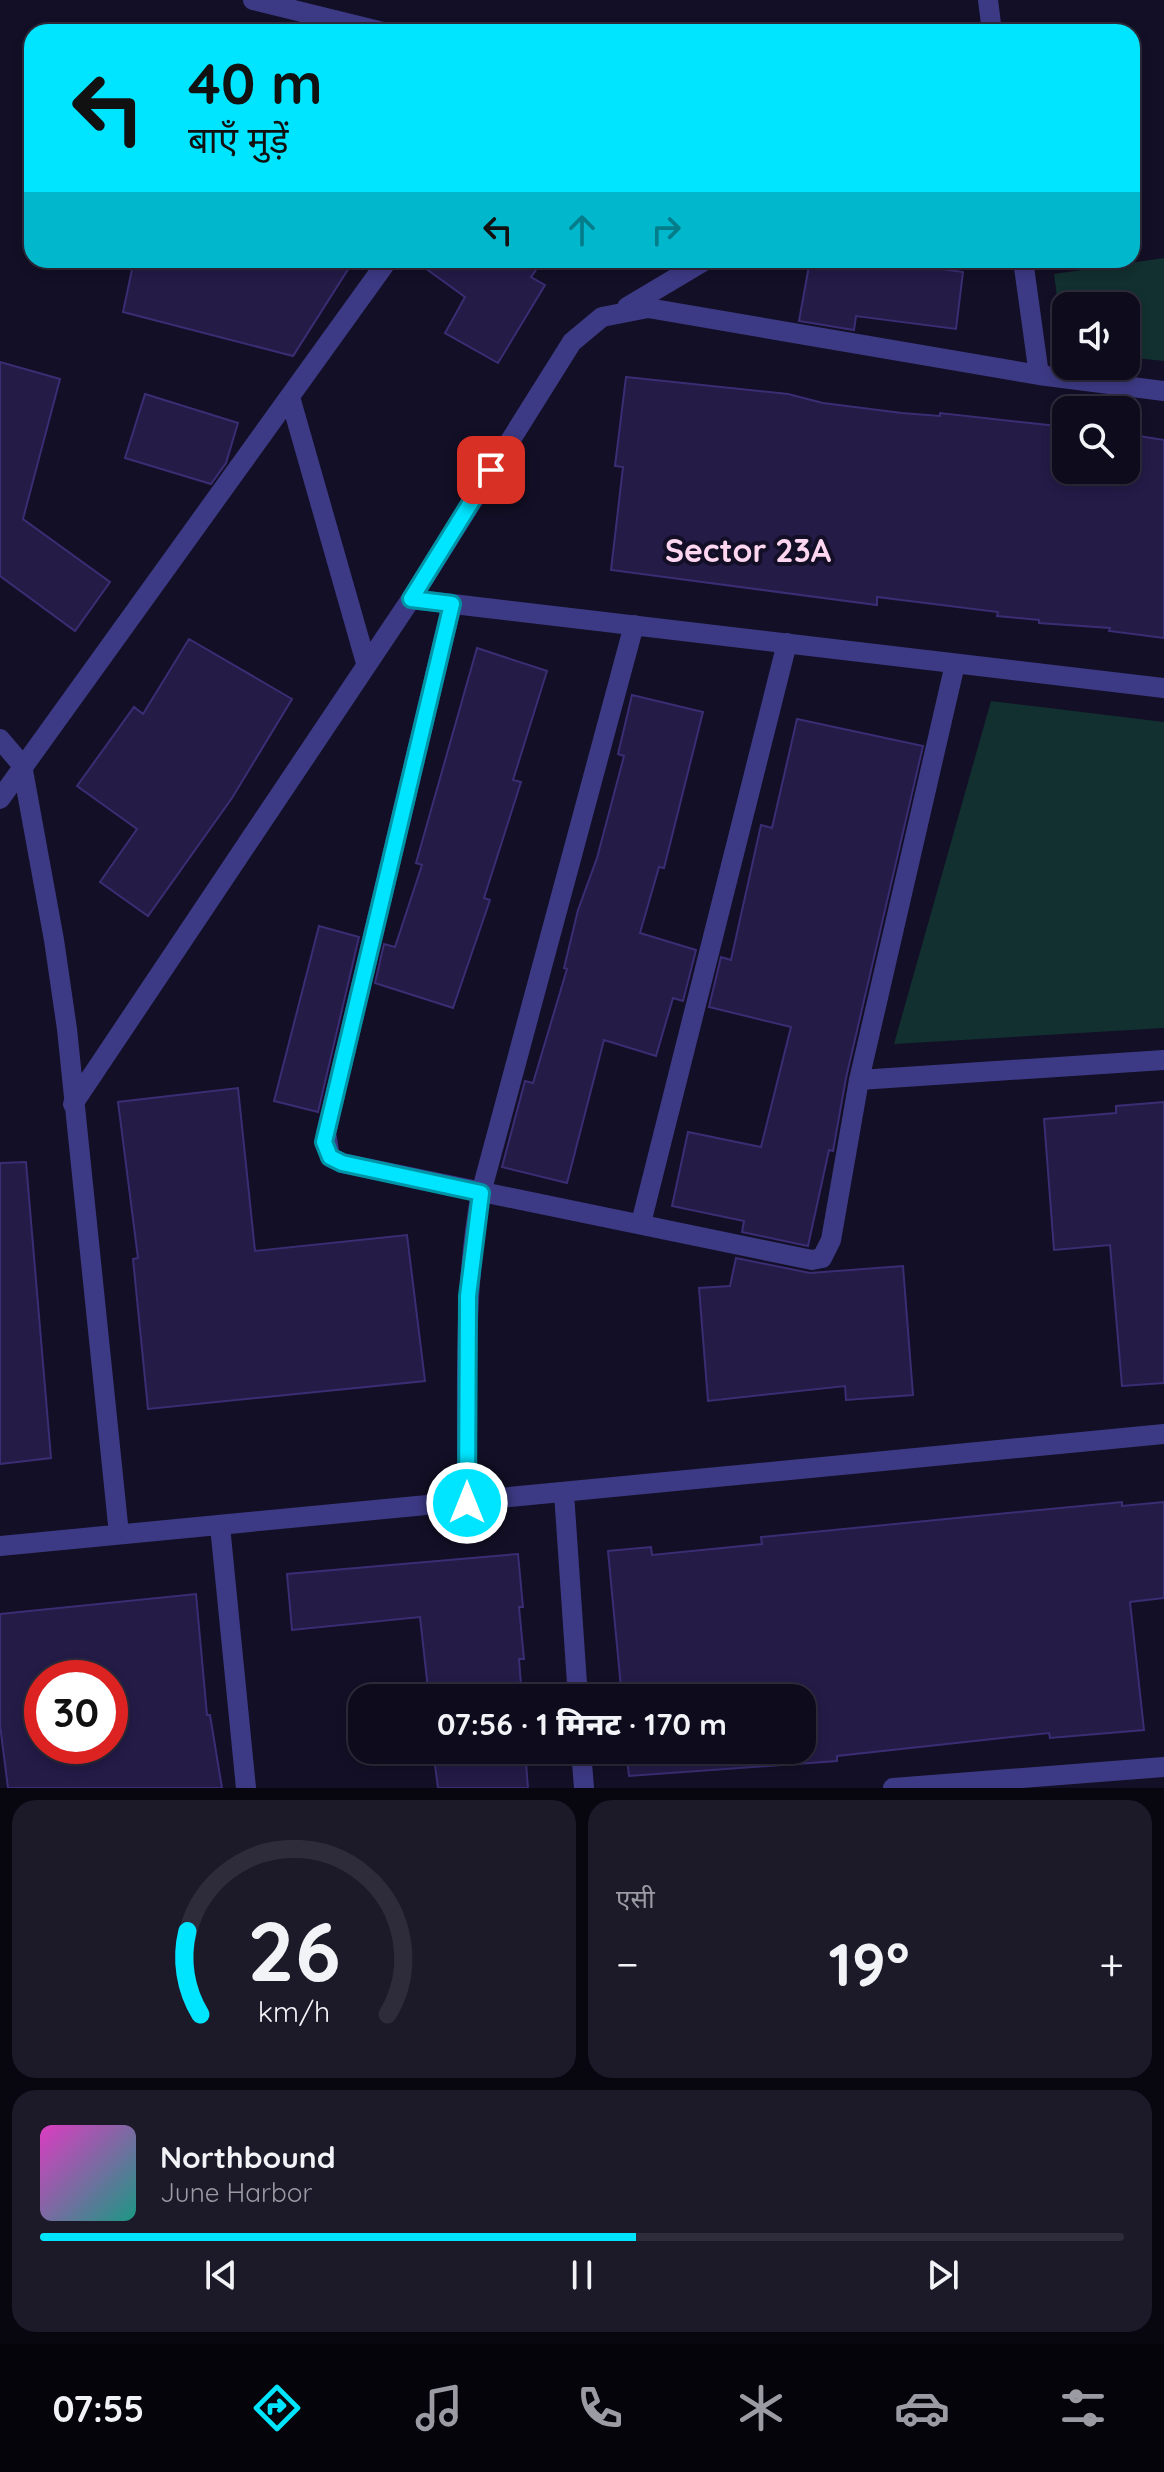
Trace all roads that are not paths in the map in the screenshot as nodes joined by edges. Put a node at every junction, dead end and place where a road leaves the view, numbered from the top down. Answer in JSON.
{"nodes":[{"id":1,"x":253,"y":0,"type":"edge"},
{"id":2,"x":988,"y":0,"type":"edge"},
{"id":3,"x":350,"y":24,"type":"edge"},
{"id":4,"x":991,"y":24,"type":"edge"},
{"id":5,"x":382,"y":268,"type":"edge"},
{"id":6,"x":693,"y":268,"type":"edge"},
{"id":7,"x":1024,"y":268,"type":"edge"},
{"id":8,"x":614,"y":315,"type":"junction"},
{"id":9,"x":1039,"y":375,"type":"junction"},
{"id":10,"x":1164,"y":391,"type":"edge"},
{"id":11,"x":290,"y":397,"type":"junction"},
{"id":12,"x":411,"y":599,"type":"junction"},
{"id":13,"x":452,"y":604,"type":"junction"},
{"id":14,"x":634,"y":625,"type":"junction"},
{"id":15,"x":787,"y":643,"type":"junction"},
{"id":16,"x":366,"y":663,"type":"junction"},
{"id":17,"x":955,"y":664,"type":"junction"},
{"id":18,"x":1164,"y":688,"type":"edge"},
{"id":19,"x":0,"y":739,"type":"edge"},
{"id":20,"x":22,"y":765,"type":"junction"},
{"id":21,"x":0,"y":799,"type":"edge"},
{"id":22,"x":1164,"y":1060,"type":"edge"},
{"id":23,"x":859,"y":1080,"type":"junction"},
{"id":24,"x":73,"y":1104,"type":"junction"},
{"id":25,"x":481,"y":1193,"type":"junction"},
{"id":26,"x":641,"y":1223,"type":"junction"},
{"id":27,"x":1164,"y":1434,"type":"edge"},
{"id":28,"x":564,"y":1493,"type":"junction"},
{"id":29,"x":467,"y":1503,"type":"junction"},
{"id":30,"x":220,"y":1526,"type":"junction"},
{"id":31,"x":119,"y":1534,"type":"junction"},
{"id":32,"x":0,"y":1546,"type":"edge"},
{"id":33,"x":577,"y":1684,"type":"edge"},
{"id":34,"x":582,"y":1764,"type":"edge"},
{"id":35,"x":1164,"y":1767,"type":"edge"},
{"id":36,"x":246,"y":1788,"type":"edge"},
{"id":37,"x":584,"y":1788,"type":"edge"},
{"id":38,"x":893,"y":1788,"type":"edge"}],
"edges":[{"from":1,"to":3,"type":"street"},
{"from":2,"to":4,"type":"street"},
{"from":5,"to":11,"type":"street"},
{"from":6,"to":8,"type":"street"},
{"from":7,"to":9,"type":"street"},
{"from":8,"to":9,"type":"street"},
{"from":8,"to":12,"type":"street"},
{"from":9,"to":10,"type":"street"},
{"from":11,"to":16,"type":"street"},
{"from":11,"to":20,"type":"street"},
{"from":12,"to":13,"type":"street"},
{"from":12,"to":16,"type":"street"},
{"from":13,"to":14,"type":"street"},
{"from":13,"to":25,"type":"street"},
{"from":14,"to":15,"type":"street"},
{"from":14,"to":25,"type":"street"},
{"from":15,"to":17,"type":"street"},
{"from":15,"to":26,"type":"street"},
{"from":16,"to":24,"type":"street"},
{"from":17,"to":18,"type":"street"},
{"from":17,"to":23,"type":"street"},
{"from":19,"to":20,"type":"street"},
{"from":20,"to":21,"type":"street"},
{"from":20,"to":24,"type":"street"},
{"from":22,"to":23,"type":"street"},
{"from":23,"to":26,"type":"street"},
{"from":24,"to":31,"type":"street"},
{"from":25,"to":26,"type":"street"},
{"from":25,"to":29,"type":"street"},
{"from":27,"to":28,"type":"street"},
{"from":28,"to":29,"type":"street"},
{"from":28,"to":33,"type":"street"},
{"from":29,"to":30,"type":"street"},
{"from":30,"to":31,"type":"street"},
{"from":30,"to":36,"type":"street"},
{"from":31,"to":32,"type":"street"},
{"from":34,"to":37,"type":"street"},
{"from":35,"to":38,"type":"street"}]}
